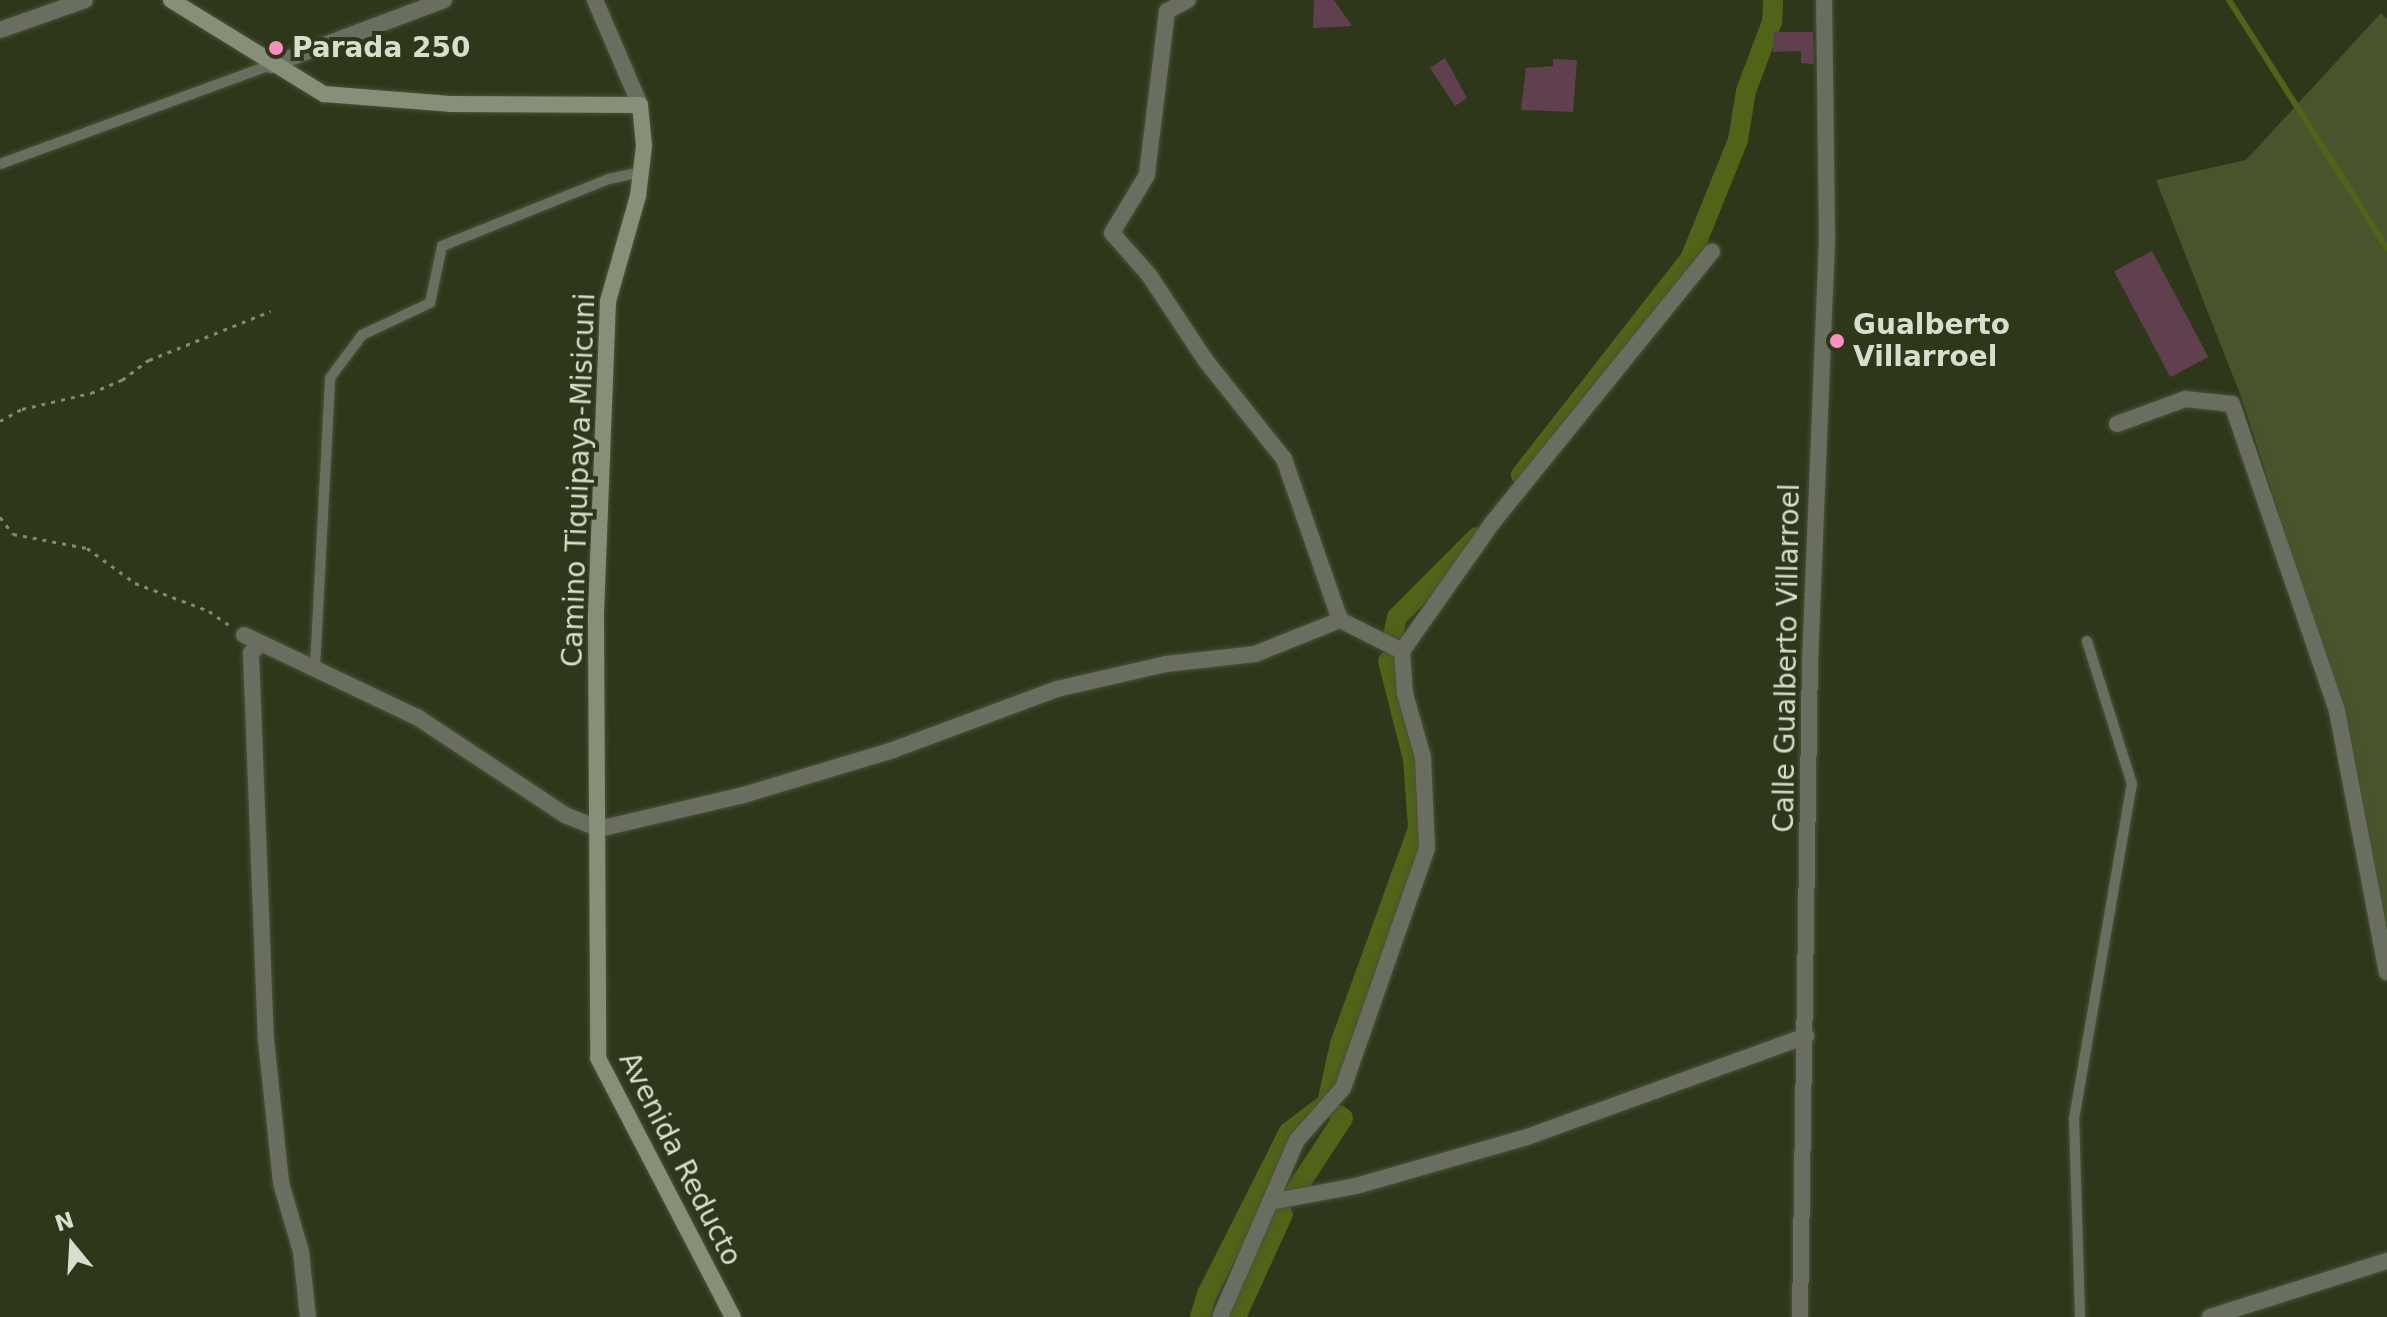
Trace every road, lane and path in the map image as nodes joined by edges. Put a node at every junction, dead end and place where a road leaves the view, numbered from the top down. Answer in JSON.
{"nodes":[{"id":1,"x":85,"y":0,"type":"edge"},
{"id":2,"x":171,"y":0,"type":"edge"},
{"id":3,"x":444,"y":0,"type":"edge"},
{"id":4,"x":595,"y":0,"type":"edge"},
{"id":5,"x":1188,"y":0,"type":"edge"},
{"id":6,"x":1824,"y":0,"type":"edge"},
{"id":7,"x":0,"y":30,"type":"edge"},
{"id":8,"x":271,"y":65,"type":"junction"},
{"id":9,"x":640,"y":105,"type":"junction"},
{"id":10,"x":0,"y":164,"type":"edge"},
{"id":11,"x":641,"y":172,"type":"junction"},
{"id":12,"x":1712,"y":252,"type":"dead end"},
{"id":13,"x":271,"y":311,"type":"dead end"},
{"id":14,"x":0,"y":421,"type":"edge"},
{"id":15,"x":2117,"y":424,"type":"dead end"},
{"id":16,"x":0,"y":517,"type":"edge"},
{"id":17,"x":1340,"y":620,"type":"junction"},
{"id":18,"x":244,"y":635,"type":"joint"},
{"id":19,"x":2087,"y":641,"type":"dead end"},
{"id":20,"x":260,"y":644,"type":"junction"},
{"id":21,"x":1402,"y":651,"type":"junction"},
{"id":22,"x":315,"y":667,"type":"junction"},
{"id":23,"x":599,"y":829,"type":"junction"},
{"id":24,"x":2387,"y":972,"type":"edge"},
{"id":25,"x":1806,"y":1036,"type":"junction"},
{"id":26,"x":1270,"y":1202,"type":"junction"},
{"id":27,"x":2387,"y":1261,"type":"edge"},
{"id":28,"x":308,"y":1317,"type":"edge"},
{"id":29,"x":733,"y":1317,"type":"edge"},
{"id":30,"x":1220,"y":1317,"type":"edge"},
{"id":31,"x":1800,"y":1317,"type":"edge"},
{"id":32,"x":2080,"y":1317,"type":"edge"},
{"id":33,"x":2210,"y":1317,"type":"edge"}],
"edges":[{"from":1,"to":7,"type":"street"},
{"from":2,"to":8,"type":"main road"},
{"from":3,"to":8,"type":"street"},
{"from":4,"to":9,"type":"street"},
{"from":5,"to":17,"type":"street"},
{"from":6,"to":25,"type":"street","name":"Calle Gualberto Villarroel"},
{"from":8,"to":9,"type":"main road"},
{"from":8,"to":10,"type":"lane"},
{"from":9,"to":11,"type":"main road","name":"Camino Tiquipaya-Misicuni"},
{"from":11,"to":22,"type":"lane"},
{"from":11,"to":23,"type":"main road","name":"Camino Tiquipaya-Misicuni"},
{"from":12,"to":21,"type":"street"},
{"from":13,"to":14,"type":"path"},
{"from":15,"to":24,"type":"street"},
{"from":16,"to":18,"type":"path"},
{"from":17,"to":21,"type":"street"},
{"from":17,"to":23,"type":"street"},
{"from":18,"to":20,"type":"street"},
{"from":19,"to":32,"type":"lane"},
{"from":20,"to":22,"type":"street"},
{"from":20,"to":28,"type":"street"},
{"from":21,"to":26,"type":"street"},
{"from":22,"to":23,"type":"street"},
{"from":23,"to":29,"type":"main road","name":"Avenida Reducto"},
{"from":25,"to":26,"type":"street"},
{"from":25,"to":31,"type":"street","name":"Calle Gualberto Villarroel"},
{"from":26,"to":30,"type":"street"},
{"from":27,"to":33,"type":"street"}]}
